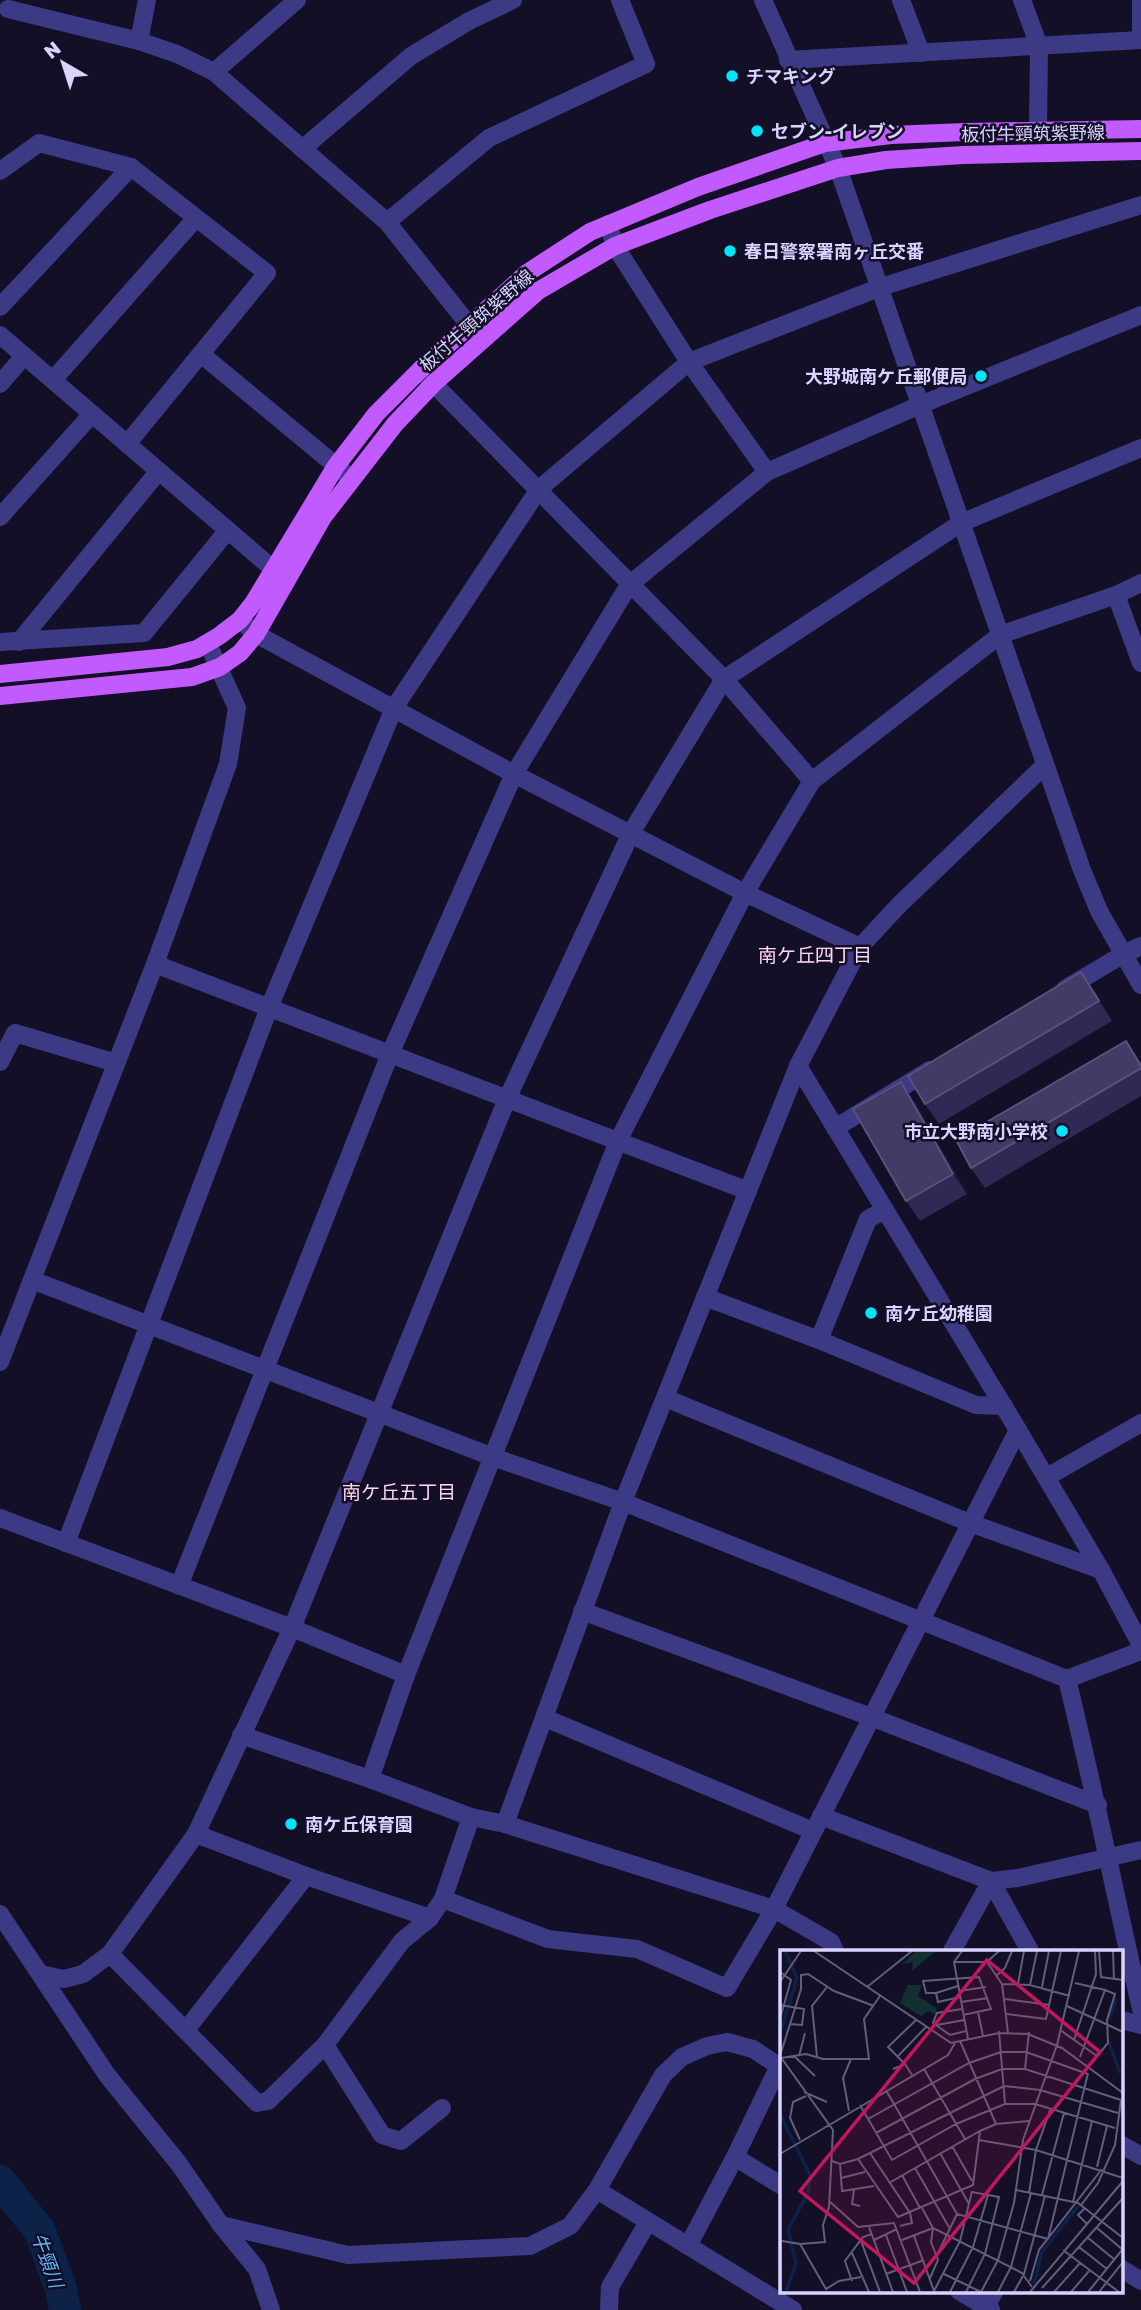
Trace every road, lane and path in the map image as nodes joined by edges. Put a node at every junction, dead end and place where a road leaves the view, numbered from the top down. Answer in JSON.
{"nodes":[{"id":1,"x":147,"y":0,"type":"edge"},
{"id":2,"x":297,"y":0,"type":"edge"},
{"id":3,"x":513,"y":0,"type":"edge"},
{"id":4,"x":620,"y":0,"type":"edge"},
{"id":5,"x":763,"y":0,"type":"edge"},
{"id":6,"x":901,"y":0,"type":"edge"},
{"id":7,"x":1022,"y":0,"type":"edge"},
{"id":8,"x":1140,"y":0,"type":"edge"},
{"id":9,"x":7,"y":8,"type":"edge"},
{"id":10,"x":1141,"y":32,"type":"edge"},
{"id":11,"x":1141,"y":40,"type":"edge"},
{"id":12,"x":139,"y":41,"type":"junction"},
{"id":13,"x":1039,"y":46,"type":"junction"},
{"id":14,"x":921,"y":53,"type":"junction"},
{"id":15,"x":788,"y":60,"type":"junction"},
{"id":16,"x":214,"y":72,"type":"junction"},
{"id":17,"x":1141,"y":129,"type":"edge"},
{"id":18,"x":1038,"y":130,"type":"junction"},
{"id":19,"x":825,"y":143,"type":"junction"},
{"id":20,"x":302,"y":149,"type":"junction"},
{"id":21,"x":1141,"y":151,"type":"edge"},
{"id":22,"x":131,"y":167,"type":"junction"},
{"id":23,"x":838,"y":168,"type":"junction"},
{"id":24,"x":0,"y":171,"type":"edge"},
{"id":25,"x":1141,"y":205,"type":"edge"},
{"id":26,"x":196,"y":218,"type":"junction"},
{"id":27,"x":387,"y":222,"type":"junction"},
{"id":28,"x":608,"y":224,"type":"junction"},
{"id":29,"x":615,"y":246,"type":"junction"},
{"id":30,"x":881,"y":287,"type":"junction"},
{"id":31,"x":0,"y":307,"type":"edge"},
{"id":32,"x":1141,"y":315,"type":"edge"},
{"id":33,"x":469,"y":325,"type":"junction"},
{"id":34,"x":0,"y":335,"type":"edge"},
{"id":35,"x":485,"y":338,"type":"junction"},
{"id":36,"x":201,"y":354,"type":"junction"},
{"id":37,"x":24,"y":356,"type":"junction"},
{"id":38,"x":690,"y":362,"type":"junction"},
{"id":39,"x":420,"y":370,"type":"junction"},
{"id":40,"x":52,"y":380,"type":"junction"},
{"id":41,"x":434,"y":383,"type":"junction"},
{"id":42,"x":0,"y":384,"type":"edge"},
{"id":43,"x":920,"y":405,"type":"junction"},
{"id":44,"x":92,"y":414,"type":"junction"},
{"id":45,"x":127,"y":444,"type":"junction"},
{"id":46,"x":1141,"y":448,"type":"edge"},
{"id":47,"x":336,"y":466,"type":"junction"},
{"id":48,"x":158,"y":472,"type":"junction"},
{"id":49,"x":767,"y":472,"type":"junction"},
{"id":50,"x":352,"y":479,"type":"junction"},
{"id":51,"x":539,"y":489,"type":"junction"},
{"id":52,"x":0,"y":517,"type":"edge"},
{"id":53,"x":961,"y":523,"type":"junction"},
{"id":54,"x":228,"y":530,"type":"junction"},
{"id":55,"x":272,"y":568,"type":"junction"},
{"id":56,"x":1141,"y":583,"type":"edge"},
{"id":57,"x":629,"y":584,"type":"junction"},
{"id":58,"x":1116,"y":595,"type":"junction"},
{"id":59,"x":240,"y":620,"type":"junction"},
{"id":60,"x":256,"y":634,"type":"junction"},
{"id":61,"x":1000,"y":635,"type":"junction"},
{"id":62,"x":0,"y":642,"type":"edge"},
{"id":63,"x":19,"y":642,"type":"junction"},
{"id":64,"x":208,"y":644,"type":"junction"},
{"id":65,"x":1141,"y":663,"type":"edge"},
{"id":66,"x":220,"y":667,"type":"junction"},
{"id":67,"x":0,"y":674,"type":"edge"},
{"id":68,"x":724,"y":679,"type":"junction"},
{"id":69,"x":0,"y":696,"type":"edge"},
{"id":70,"x":394,"y":708,"type":"junction"},
{"id":71,"x":1044,"y":766,"type":"junction"},
{"id":72,"x":514,"y":774,"type":"junction"},
{"id":73,"x":813,"y":781,"type":"junction"},
{"id":74,"x":631,"y":832,"type":"junction"},
{"id":75,"x":745,"y":893,"type":"junction"},
{"id":76,"x":1141,"y":946,"type":"edge"},
{"id":77,"x":860,"y":947,"type":"junction"},
{"id":78,"x":1122,"y":955,"type":"junction"},
{"id":79,"x":155,"y":964,"type":"junction"},
{"id":80,"x":1141,"y":985,"type":"edge"},
{"id":81,"x":1051,"y":998,"type":"edge"},
{"id":82,"x":269,"y":1008,"type":"junction"},
{"id":83,"x":8,"y":1031,"type":"edge"},
{"id":84,"x":390,"y":1054,"type":"junction"},
{"id":85,"x":0,"y":1062,"type":"edge"},
{"id":86,"x":116,"y":1063,"type":"junction"},
{"id":87,"x":943,"y":1063,"type":"edge"},
{"id":88,"x":798,"y":1066,"type":"junction"},
{"id":89,"x":507,"y":1099,"type":"junction"},
{"id":90,"x":835,"y":1128,"type":"junction"},
{"id":91,"x":618,"y":1142,"type":"junction"},
{"id":92,"x":748,"y":1191,"type":"junction"},
{"id":93,"x":885,"y":1210,"type":"junction"},
{"id":94,"x":32,"y":1280,"type":"junction"},
{"id":95,"x":705,"y":1297,"type":"junction"},
{"id":96,"x":149,"y":1325,"type":"junction"},
{"id":97,"x":819,"y":1340,"type":"junction"},
{"id":98,"x":0,"y":1362,"type":"edge"},
{"id":99,"x":265,"y":1369,"type":"junction"},
{"id":100,"x":665,"y":1398,"type":"junction"},
{"id":101,"x":1004,"y":1406,"type":"junction"},
{"id":102,"x":380,"y":1413,"type":"junction"},
{"id":103,"x":1141,"y":1423,"type":"edge"},
{"id":104,"x":1018,"y":1430,"type":"junction"},
{"id":105,"x":493,"y":1457,"type":"junction"},
{"id":106,"x":1047,"y":1477,"type":"junction"},
{"id":107,"x":623,"y":1502,"type":"junction"},
{"id":108,"x":0,"y":1518,"type":"edge"},
{"id":109,"x":970,"y":1523,"type":"junction"},
{"id":110,"x":65,"y":1543,"type":"junction"},
{"id":111,"x":1101,"y":1570,"type":"junction"},
{"id":112,"x":179,"y":1586,"type":"junction"},
{"id":113,"x":582,"y":1611,"type":"junction"},
{"id":114,"x":920,"y":1621,"type":"junction"},
{"id":115,"x":292,"y":1628,"type":"junction"},
{"id":116,"x":1141,"y":1645,"type":"edge"},
{"id":117,"x":1141,"y":1651,"type":"edge"},
{"id":118,"x":406,"y":1675,"type":"junction"},
{"id":119,"x":1067,"y":1679,"type":"junction"},
{"id":120,"x":872,"y":1717,"type":"junction"},
{"id":121,"x":545,"y":1718,"type":"junction"},
{"id":122,"x":241,"y":1735,"type":"junction"},
{"id":123,"x":370,"y":1779,"type":"junction"},
{"id":124,"x":1098,"y":1805,"type":"junction"},
{"id":125,"x":471,"y":1817,"type":"junction"},
{"id":126,"x":817,"y":1824,"type":"junction"},
{"id":127,"x":505,"y":1825,"type":"junction"},
{"id":128,"x":196,"y":1834,"type":"junction"},
{"id":129,"x":1141,"y":1850,"type":"edge"},
{"id":130,"x":1107,"y":1858,"type":"junction"},
{"id":131,"x":306,"y":1876,"type":"junction"},
{"id":132,"x":991,"y":1881,"type":"junction"},
{"id":133,"x":443,"y":1899,"type":"junction"},
{"id":134,"x":774,"y":1909,"type":"junction"},
{"id":135,"x":0,"y":1914,"type":"edge"},
{"id":136,"x":430,"y":1918,"type":"junction"},
{"id":137,"x":835,"y":1950,"type":"edge"},
{"id":138,"x":953,"y":1950,"type":"edge"},
{"id":139,"x":1029,"y":1950,"type":"edge"},
{"id":140,"x":110,"y":1954,"type":"junction"},
{"id":141,"x":41,"y":1974,"type":"junction"},
{"id":142,"x":1141,"y":2009,"type":"edge"},
{"id":143,"x":1124,"y":2021,"type":"edge"},
{"id":144,"x":1141,"y":2025,"type":"edge"},
{"id":145,"x":186,"y":2030,"type":"junction"},
{"id":146,"x":325,"y":2045,"type":"junction"},
{"id":147,"x":780,"y":2066,"type":"edge"},
{"id":148,"x":780,"y":2069,"type":"edge"},
{"id":149,"x":442,"y":2108,"type":"dead end"},
{"id":150,"x":1124,"y":2146,"type":"edge"},
{"id":151,"x":1141,"y":2156,"type":"edge"},
{"id":152,"x":735,"y":2157,"type":"junction"},
{"id":153,"x":780,"y":2185,"type":"edge"},
{"id":154,"x":597,"y":2190,"type":"junction"},
{"id":155,"x":648,"y":2222,"type":"junction"},
{"id":156,"x":221,"y":2225,"type":"junction"},
{"id":157,"x":688,"y":2246,"type":"junction"},
{"id":158,"x":1124,"y":2270,"type":"edge"},
{"id":159,"x":1141,"y":2281,"type":"edge"},
{"id":160,"x":961,"y":2292,"type":"edge"},
{"id":161,"x":989,"y":2304,"type":"edge"},
{"id":162,"x":271,"y":2310,"type":"edge"},
{"id":163,"x":609,"y":2310,"type":"edge"},
{"id":164,"x":793,"y":2310,"type":"edge"}],
"edges":[{"from":1,"to":12,"type":"street"},
{"from":2,"to":16,"type":"street"},
{"from":3,"to":20,"type":"street"},
{"from":4,"to":27,"type":"street"},
{"from":5,"to":15,"type":"street"},
{"from":6,"to":14,"type":"street"},
{"from":7,"to":13,"type":"street"},
{"from":8,"to":10,"type":"street"},
{"from":9,"to":12,"type":"street"},
{"from":11,"to":13,"type":"street"},
{"from":12,"to":16,"type":"street"},
{"from":13,"to":14,"type":"street"},
{"from":13,"to":18,"type":"street"},
{"from":14,"to":15,"type":"street"},
{"from":15,"to":19,"type":"street"},
{"from":16,"to":20,"type":"street"},
{"from":17,"to":18,"type":"main road","name":"板付牛頸筑紫野線"},
{"from":18,"to":19,"type":"main road","name":"板付牛頸筑紫野線"},
{"from":19,"to":23,"type":"street"},
{"from":19,"to":28,"type":"main road","name":"板付牛頸筑紫野線"},
{"from":20,"to":27,"type":"street"},
{"from":21,"to":23,"type":"main road","name":"板付牛頸筑紫野線"},
{"from":22,"to":24,"type":"street"},
{"from":22,"to":26,"type":"street"},
{"from":22,"to":31,"type":"street"},
{"from":23,"to":29,"type":"main road","name":"板付牛頸筑紫野線"},
{"from":23,"to":30,"type":"street"},
{"from":25,"to":30,"type":"street"},
{"from":26,"to":36,"type":"street"},
{"from":26,"to":40,"type":"street"},
{"from":27,"to":33,"type":"street"},
{"from":28,"to":29,"type":"street"},
{"from":28,"to":33,"type":"main road","name":"板付牛頸筑紫野線"},
{"from":29,"to":35,"type":"main road","name":"板付牛頸筑紫野線"},
{"from":29,"to":38,"type":"street"},
{"from":30,"to":38,"type":"street"},
{"from":30,"to":43,"type":"street"},
{"from":32,"to":43,"type":"street"},
{"from":33,"to":35,"type":"street"},
{"from":33,"to":39,"type":"main road","name":"板付牛頸筑紫野線"},
{"from":34,"to":37,"type":"street"},
{"from":35,"to":41,"type":"main road","name":"板付牛頸筑紫野線"},
{"from":36,"to":45,"type":"street"},
{"from":36,"to":47,"type":"street"},
{"from":37,"to":40,"type":"street"},
{"from":37,"to":42,"type":"street"},
{"from":38,"to":49,"type":"street"},
{"from":38,"to":51,"type":"street"},
{"from":39,"to":41,"type":"street"},
{"from":39,"to":47,"type":"main road","name":"板付牛頸筑紫野線"},
{"from":40,"to":44,"type":"street"},
{"from":41,"to":50,"type":"main road","name":"板付牛頸筑紫野線"},
{"from":41,"to":51,"type":"street"},
{"from":43,"to":49,"type":"street"},
{"from":43,"to":53,"type":"street"},
{"from":44,"to":45,"type":"street"},
{"from":44,"to":52,"type":"street"},
{"from":45,"to":48,"type":"street"},
{"from":46,"to":53,"type":"street"},
{"from":47,"to":50,"type":"street"},
{"from":47,"to":55,"type":"main road","name":"板付牛頸筑紫野線"},
{"from":48,"to":54,"type":"street"},
{"from":48,"to":63,"type":"street"},
{"from":49,"to":57,"type":"street"},
{"from":50,"to":60,"type":"main road","name":"板付牛頸筑紫野線"},
{"from":51,"to":57,"type":"street"},
{"from":51,"to":70,"type":"street"},
{"from":53,"to":61,"type":"street"},
{"from":53,"to":68,"type":"street"},
{"from":54,"to":55,"type":"street"},
{"from":54,"to":63,"type":"street"},
{"from":55,"to":59,"type":"main road","name":"板付牛頸筑紫野線"},
{"from":56,"to":58,"type":"street"},
{"from":57,"to":68,"type":"street"},
{"from":57,"to":72,"type":"street"},
{"from":58,"to":61,"type":"street"},
{"from":58,"to":65,"type":"street"},
{"from":59,"to":60,"type":"street"},
{"from":59,"to":64,"type":"main road","name":"板付牛頸筑紫野線"},
{"from":60,"to":66,"type":"main road","name":"板付牛頸筑紫野線"},
{"from":60,"to":70,"type":"street"},
{"from":61,"to":71,"type":"street"},
{"from":61,"to":73,"type":"street"},
{"from":62,"to":63,"type":"street"},
{"from":64,"to":66,"type":"street"},
{"from":64,"to":67,"type":"main road","name":"板付牛頸筑紫野線"},
{"from":66,"to":69,"type":"main road","name":"板付牛頸筑紫野線"},
{"from":66,"to":79,"type":"street"},
{"from":68,"to":73,"type":"street"},
{"from":68,"to":74,"type":"street"},
{"from":70,"to":72,"type":"street"},
{"from":70,"to":82,"type":"street"},
{"from":71,"to":77,"type":"street"},
{"from":71,"to":78,"type":"street"},
{"from":72,"to":74,"type":"street"},
{"from":72,"to":84,"type":"street"},
{"from":73,"to":75,"type":"street"},
{"from":74,"to":75,"type":"street"},
{"from":74,"to":89,"type":"street"},
{"from":75,"to":77,"type":"street"},
{"from":75,"to":91,"type":"street"},
{"from":76,"to":78,"type":"street"},
{"from":77,"to":88,"type":"street"},
{"from":78,"to":80,"type":"street"},
{"from":78,"to":81,"type":"street"},
{"from":79,"to":82,"type":"street"},
{"from":79,"to":86,"type":"street"},
{"from":82,"to":84,"type":"street"},
{"from":82,"to":96,"type":"street"},
{"from":83,"to":85,"type":"street"},
{"from":83,"to":86,"type":"street"},
{"from":84,"to":89,"type":"street"},
{"from":84,"to":99,"type":"street"},
{"from":86,"to":94,"type":"street"},
{"from":87,"to":90,"type":"street"},
{"from":88,"to":90,"type":"street"},
{"from":88,"to":92,"type":"street"},
{"from":89,"to":91,"type":"street"},
{"from":89,"to":102,"type":"street"},
{"from":90,"to":93,"type":"street"},
{"from":91,"to":92,"type":"street"},
{"from":91,"to":105,"type":"street"},
{"from":92,"to":95,"type":"street"},
{"from":93,"to":97,"type":"street"},
{"from":93,"to":101,"type":"street"},
{"from":94,"to":96,"type":"street"},
{"from":94,"to":98,"type":"street"},
{"from":95,"to":97,"type":"street"},
{"from":95,"to":100,"type":"street"},
{"from":96,"to":99,"type":"street"},
{"from":96,"to":110,"type":"street"},
{"from":97,"to":101,"type":"street"},
{"from":99,"to":102,"type":"street"},
{"from":99,"to":112,"type":"street"},
{"from":100,"to":107,"type":"street"},
{"from":100,"to":109,"type":"street"},
{"from":101,"to":104,"type":"street"},
{"from":102,"to":105,"type":"street"},
{"from":102,"to":115,"type":"street"},
{"from":103,"to":106,"type":"street"},
{"from":104,"to":106,"type":"street"},
{"from":104,"to":109,"type":"street"},
{"from":105,"to":107,"type":"street"},
{"from":105,"to":118,"type":"street"},
{"from":106,"to":111,"type":"street"},
{"from":107,"to":113,"type":"street"},
{"from":107,"to":114,"type":"street"},
{"from":108,"to":110,"type":"street"},
{"from":109,"to":111,"type":"street"},
{"from":109,"to":114,"type":"street"},
{"from":110,"to":112,"type":"street"},
{"from":111,"to":116,"type":"street"},
{"from":112,"to":115,"type":"street"},
{"from":113,"to":120,"type":"street"},
{"from":113,"to":121,"type":"street"},
{"from":114,"to":119,"type":"street"},
{"from":114,"to":120,"type":"street"},
{"from":115,"to":118,"type":"street"},
{"from":115,"to":122,"type":"street"},
{"from":117,"to":119,"type":"street"},
{"from":118,"to":123,"type":"street"},
{"from":119,"to":124,"type":"street"},
{"from":120,"to":124,"type":"street"},
{"from":120,"to":126,"type":"street"},
{"from":121,"to":126,"type":"street"},
{"from":121,"to":127,"type":"street"},
{"from":122,"to":123,"type":"street"},
{"from":122,"to":128,"type":"street"},
{"from":123,"to":125,"type":"street"},
{"from":124,"to":130,"type":"street"},
{"from":125,"to":127,"type":"street"},
{"from":125,"to":133,"type":"street"},
{"from":126,"to":132,"type":"street"},
{"from":126,"to":134,"type":"street"},
{"from":127,"to":134,"type":"street"},
{"from":128,"to":131,"type":"street"},
{"from":128,"to":140,"type":"street"},
{"from":129,"to":130,"type":"street"},
{"from":130,"to":132,"type":"street"},
{"from":130,"to":142,"type":"street"},
{"from":131,"to":136,"type":"street"},
{"from":131,"to":145,"type":"street"},
{"from":132,"to":138,"type":"street"},
{"from":132,"to":139,"type":"street"},
{"from":133,"to":134,"type":"street"},
{"from":133,"to":136,"type":"street"},
{"from":134,"to":137,"type":"street"},
{"from":135,"to":141,"type":"street"},
{"from":136,"to":146,"type":"street"},
{"from":140,"to":141,"type":"street"},
{"from":140,"to":145,"type":"street"},
{"from":141,"to":156,"type":"street"},
{"from":143,"to":144,"type":"street"},
{"from":145,"to":146,"type":"street"},
{"from":146,"to":149,"type":"street"},
{"from":147,"to":154,"type":"street"},
{"from":148,"to":152,"type":"street"},
{"from":150,"to":151,"type":"street"},
{"from":152,"to":153,"type":"street"},
{"from":152,"to":157,"type":"street"},
{"from":154,"to":155,"type":"street"},
{"from":154,"to":156,"type":"street"},
{"from":155,"to":157,"type":"street"},
{"from":155,"to":163,"type":"street"},
{"from":156,"to":162,"type":"street"},
{"from":157,"to":164,"type":"street"},
{"from":158,"to":159,"type":"street"},
{"from":160,"to":161,"type":"street"}]}
